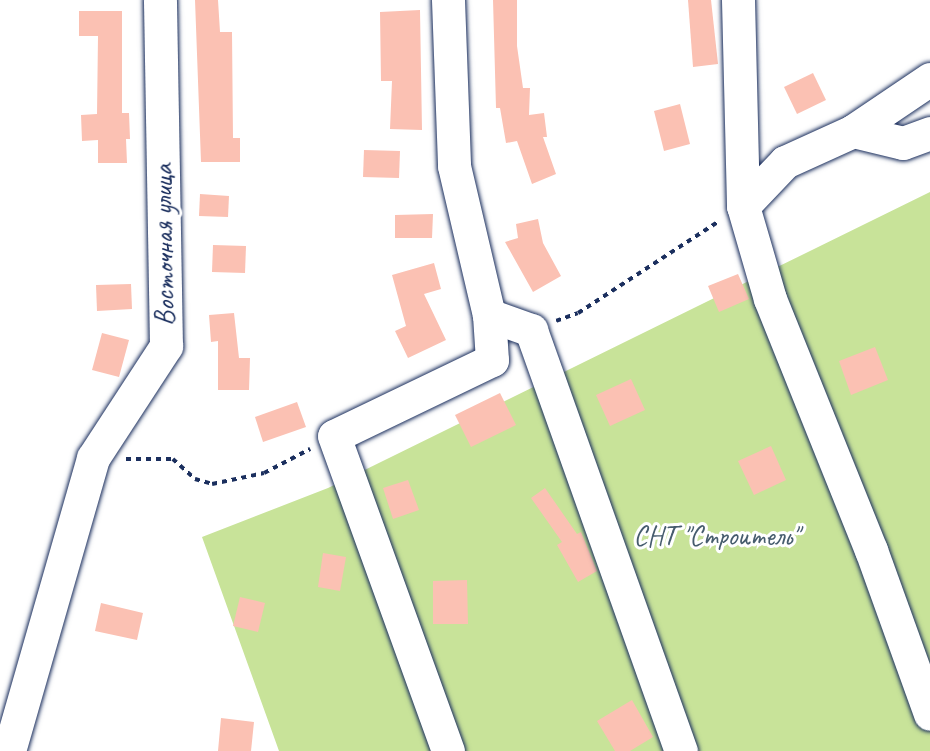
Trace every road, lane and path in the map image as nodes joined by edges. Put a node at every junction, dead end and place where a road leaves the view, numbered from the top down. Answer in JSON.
{"nodes":[{"id":1,"x":160,"y":0,"type":"edge"},
{"id":2,"x":448,"y":0,"type":"edge"},
{"id":3,"x":738,"y":0,"type":"edge"},
{"id":4,"x":930,"y":79,"type":"edge"},
{"id":5,"x":853,"y":131,"type":"junction"},
{"id":6,"x":930,"y":133,"type":"edge"},
{"id":7,"x":743,"y":205,"type":"junction"},
{"id":8,"x":489,"y":316,"type":"junction"},
{"id":9,"x":531,"y":330,"type":"junction"},
{"id":10,"x":334,"y":436,"type":"junction"},
{"id":11,"x":93,"y":458,"type":"junction"},
{"id":12,"x":930,"y":714,"type":"edge"},
{"id":13,"x":9,"y":751,"type":"edge"},
{"id":14,"x":448,"y":751,"type":"edge"},
{"id":15,"x":681,"y":751,"type":"edge"}],
"edges":[{"from":1,"to":11,"type":"street","name":"Восточная улица"},
{"from":2,"to":8,"type":"street"},
{"from":3,"to":7,"type":"street"},
{"from":4,"to":5,"type":"street"},
{"from":5,"to":6,"type":"street"},
{"from":5,"to":7,"type":"street"},
{"from":7,"to":9,"type":"path"},
{"from":7,"to":12,"type":"street"},
{"from":8,"to":9,"type":"street"},
{"from":8,"to":10,"type":"street"},
{"from":9,"to":15,"type":"street"},
{"from":10,"to":11,"type":"path"},
{"from":10,"to":14,"type":"street"},
{"from":11,"to":13,"type":"street","name":"Восточная улица"}]}
